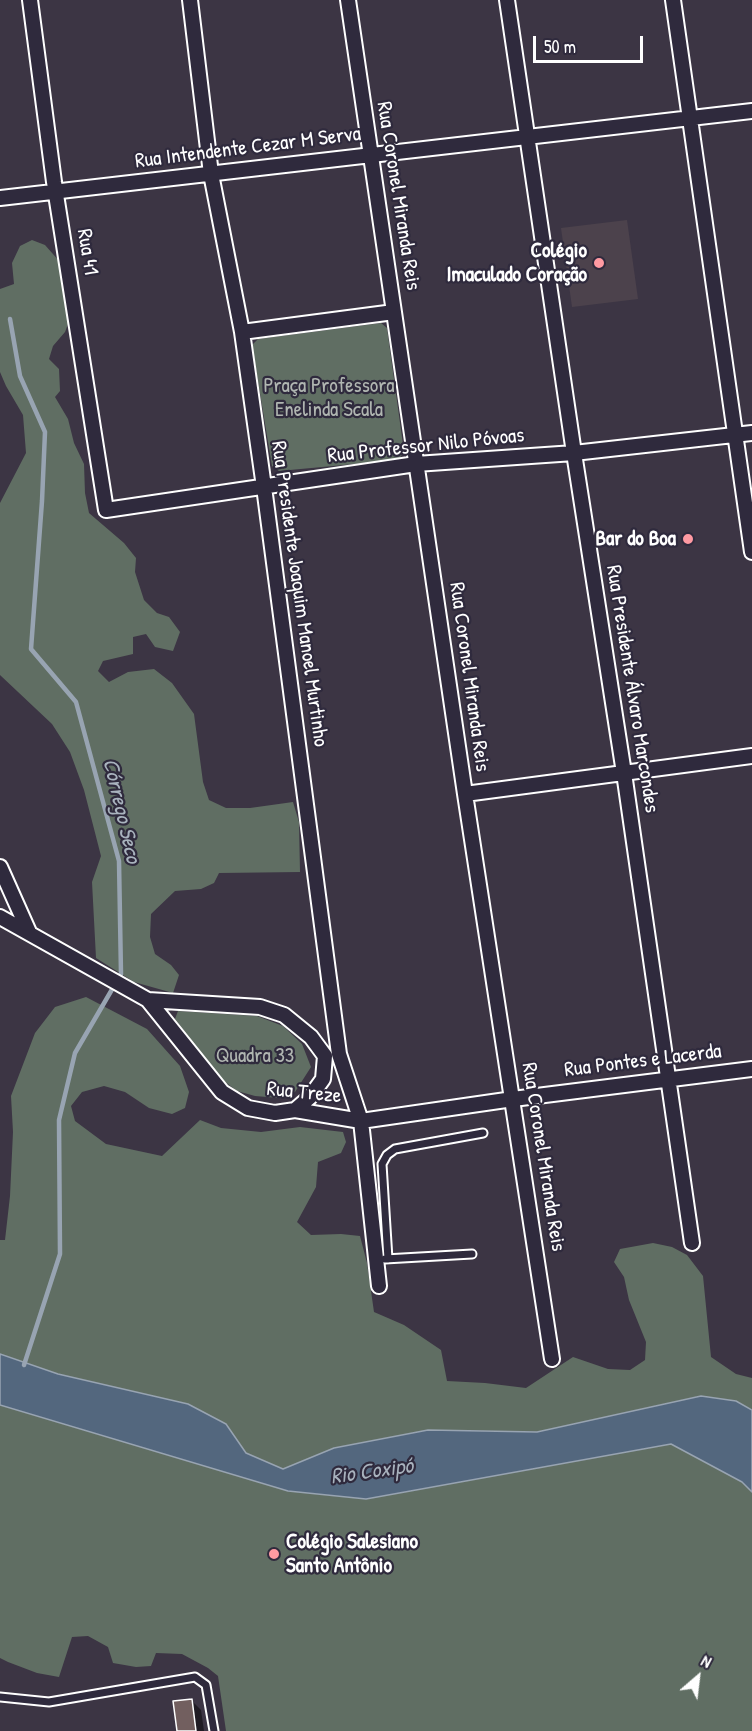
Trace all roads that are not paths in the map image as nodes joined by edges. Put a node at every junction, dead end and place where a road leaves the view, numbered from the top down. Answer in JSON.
{"nodes":[{"id":1,"x":30,"y":0,"type":"edge"},
{"id":2,"x":190,"y":0,"type":"edge"},
{"id":3,"x":348,"y":0,"type":"edge"},
{"id":4,"x":507,"y":0,"type":"edge"},
{"id":5,"x":673,"y":0,"type":"edge"},
{"id":6,"x":752,"y":111,"type":"edge"},
{"id":7,"x":690,"y":118,"type":"junction"},
{"id":8,"x":527,"y":137,"type":"junction"},
{"id":9,"x":370,"y":155,"type":"junction"},
{"id":10,"x":211,"y":174,"type":"junction"},
{"id":11,"x":56,"y":192,"type":"junction"},
{"id":12,"x":0,"y":198,"type":"edge"},
{"id":13,"x":394,"y":312,"type":"junction"},
{"id":14,"x":242,"y":332,"type":"junction"},
{"id":15,"x":752,"y":433,"type":"edge"},
{"id":16,"x":736,"y":435,"type":"junction"},
{"id":17,"x":574,"y":453,"type":"junction"},
{"id":18,"x":416,"y":464,"type":"junction"},
{"id":19,"x":264,"y":487,"type":"junction"},
{"id":20,"x":106,"y":510,"type":"joint"},
{"id":21,"x":752,"y":552,"type":"edge"},
{"id":22,"x":752,"y":756,"type":"edge"},
{"id":23,"x":624,"y":773,"type":"junction"},
{"id":24,"x":465,"y":794,"type":"junction"},
{"id":25,"x":0,"y":867,"type":"edge"},
{"id":26,"x":0,"y":917,"type":"edge"},
{"id":27,"x":29,"y":932,"type":"junction"},
{"id":28,"x":143,"y":997,"type":"junction"},
{"id":29,"x":332,"y":1055,"type":"junction"},
{"id":30,"x":752,"y":1069,"type":"edge"},
{"id":31,"x":669,"y":1078,"type":"junction"},
{"id":32,"x":513,"y":1099,"type":"junction"},
{"id":33,"x":295,"y":1110,"type":"junction"},
{"id":34,"x":361,"y":1121,"type":"junction"},
{"id":35,"x":483,"y":1133,"type":"dead end"},
{"id":36,"x":692,"y":1243,"type":"dead end"},
{"id":37,"x":472,"y":1254,"type":"dead end"},
{"id":38,"x":383,"y":1260,"type":"junction"},
{"id":39,"x":379,"y":1286,"type":"dead end"},
{"id":40,"x":552,"y":1359,"type":"dead end"},
{"id":41,"x":0,"y":1697,"type":"edge"},
{"id":42,"x":214,"y":1731,"type":"edge"}],
"edges":[{"from":1,"to":11,"type":"street","name":"Rua 41"},
{"from":2,"to":10,"type":"street","name":"Rua Presidente Joaquim Manoel Murtinho"},
{"from":3,"to":9,"type":"street","name":"Rua Coronel Miranda Reis"},
{"from":4,"to":8,"type":"street","name":"Rua Presidente Álvaro Marcondes"},
{"from":5,"to":7,"type":"street"},
{"from":6,"to":7,"type":"street","name":"Rua Intendente Cezar M Serva"},
{"from":7,"to":8,"type":"street","name":"Rua Intendente Cezar M Serva"},
{"from":7,"to":16,"type":"street"},
{"from":8,"to":9,"type":"street","name":"Rua Intendente Cezar M Serva"},
{"from":8,"to":17,"type":"street","name":"Rua Presidente Álvaro Marcondes"},
{"from":9,"to":10,"type":"street","name":"Rua Intendente Cezar M Serva"},
{"from":9,"to":13,"type":"street","name":"Rua Coronel Miranda Reis"},
{"from":10,"to":11,"type":"street","name":"Rua Intendente Cezar M Serva"},
{"from":10,"to":14,"type":"street","name":"Rua Presidente Joaquim Manoel Murtinho"},
{"from":11,"to":12,"type":"street","name":"Rua Intendente Cezar M Serva"},
{"from":11,"to":20,"type":"street","name":"Rua 41"},
{"from":13,"to":14,"type":"street"},
{"from":13,"to":18,"type":"street","name":"Rua Coronel Miranda Reis"},
{"from":14,"to":19,"type":"street","name":"Rua Presidente Joaquim Manoel Murtinho"},
{"from":15,"to":16,"type":"street","name":"Rua Professor Nilo Póvoas"},
{"from":16,"to":17,"type":"street","name":"Rua Professor Nilo Póvoas"},
{"from":16,"to":21,"type":"street"},
{"from":17,"to":18,"type":"street","name":"Rua Professor Nilo Póvoas"},
{"from":17,"to":23,"type":"street","name":"Rua Presidente Álvaro Marcondes"},
{"from":18,"to":19,"type":"street","name":"Rua Professor Nilo Póvoas"},
{"from":18,"to":24,"type":"street","name":"Rua Coronel Miranda Reis"},
{"from":19,"to":20,"type":"street","name":"Rua Professor Nilo Póvoas"},
{"from":19,"to":29,"type":"street","name":"Rua Presidente Joaquim Manoel Murtinho"},
{"from":22,"to":23,"type":"street"},
{"from":23,"to":24,"type":"street"},
{"from":23,"to":31,"type":"street","name":"Rua Presidente Álvaro Marcondes"},
{"from":24,"to":32,"type":"street","name":"Rua Coronel Miranda Reis"},
{"from":25,"to":27,"type":"street"},
{"from":26,"to":27,"type":"street","name":"Rua Treze"},
{"from":27,"to":28,"type":"street","name":"Rua Treze"},
{"from":28,"to":29,"type":"street","name":"Rua Treze"},
{"from":28,"to":33,"type":"street","name":"Rua Treze"},
{"from":29,"to":33,"type":"street"},
{"from":29,"to":34,"type":"street","name":"Rua Presidente Joaquim Manoel Murtinho"},
{"from":30,"to":31,"type":"street","name":"Rua Pontes e Lacerda"},
{"from":31,"to":32,"type":"street","name":"Rua Pontes e Lacerda"},
{"from":31,"to":36,"type":"street","name":"Rua Presidente Álvaro Marcondes"},
{"from":32,"to":34,"type":"street","name":"Rua Pontes e Lacerda"},
{"from":32,"to":40,"type":"street","name":"Rua Coronel Miranda Reis"},
{"from":33,"to":34,"type":"street","name":"Rua Treze"},
{"from":34,"to":38,"type":"street","name":"Rua Presidente Joaquim Manoel Murtinho"},
{"from":35,"to":38,"type":"lane"},
{"from":37,"to":38,"type":"lane"},
{"from":38,"to":39,"type":"street","name":"Rua Presidente Joaquim Manoel Murtinho"},
{"from":41,"to":42,"type":"lane"}]}
